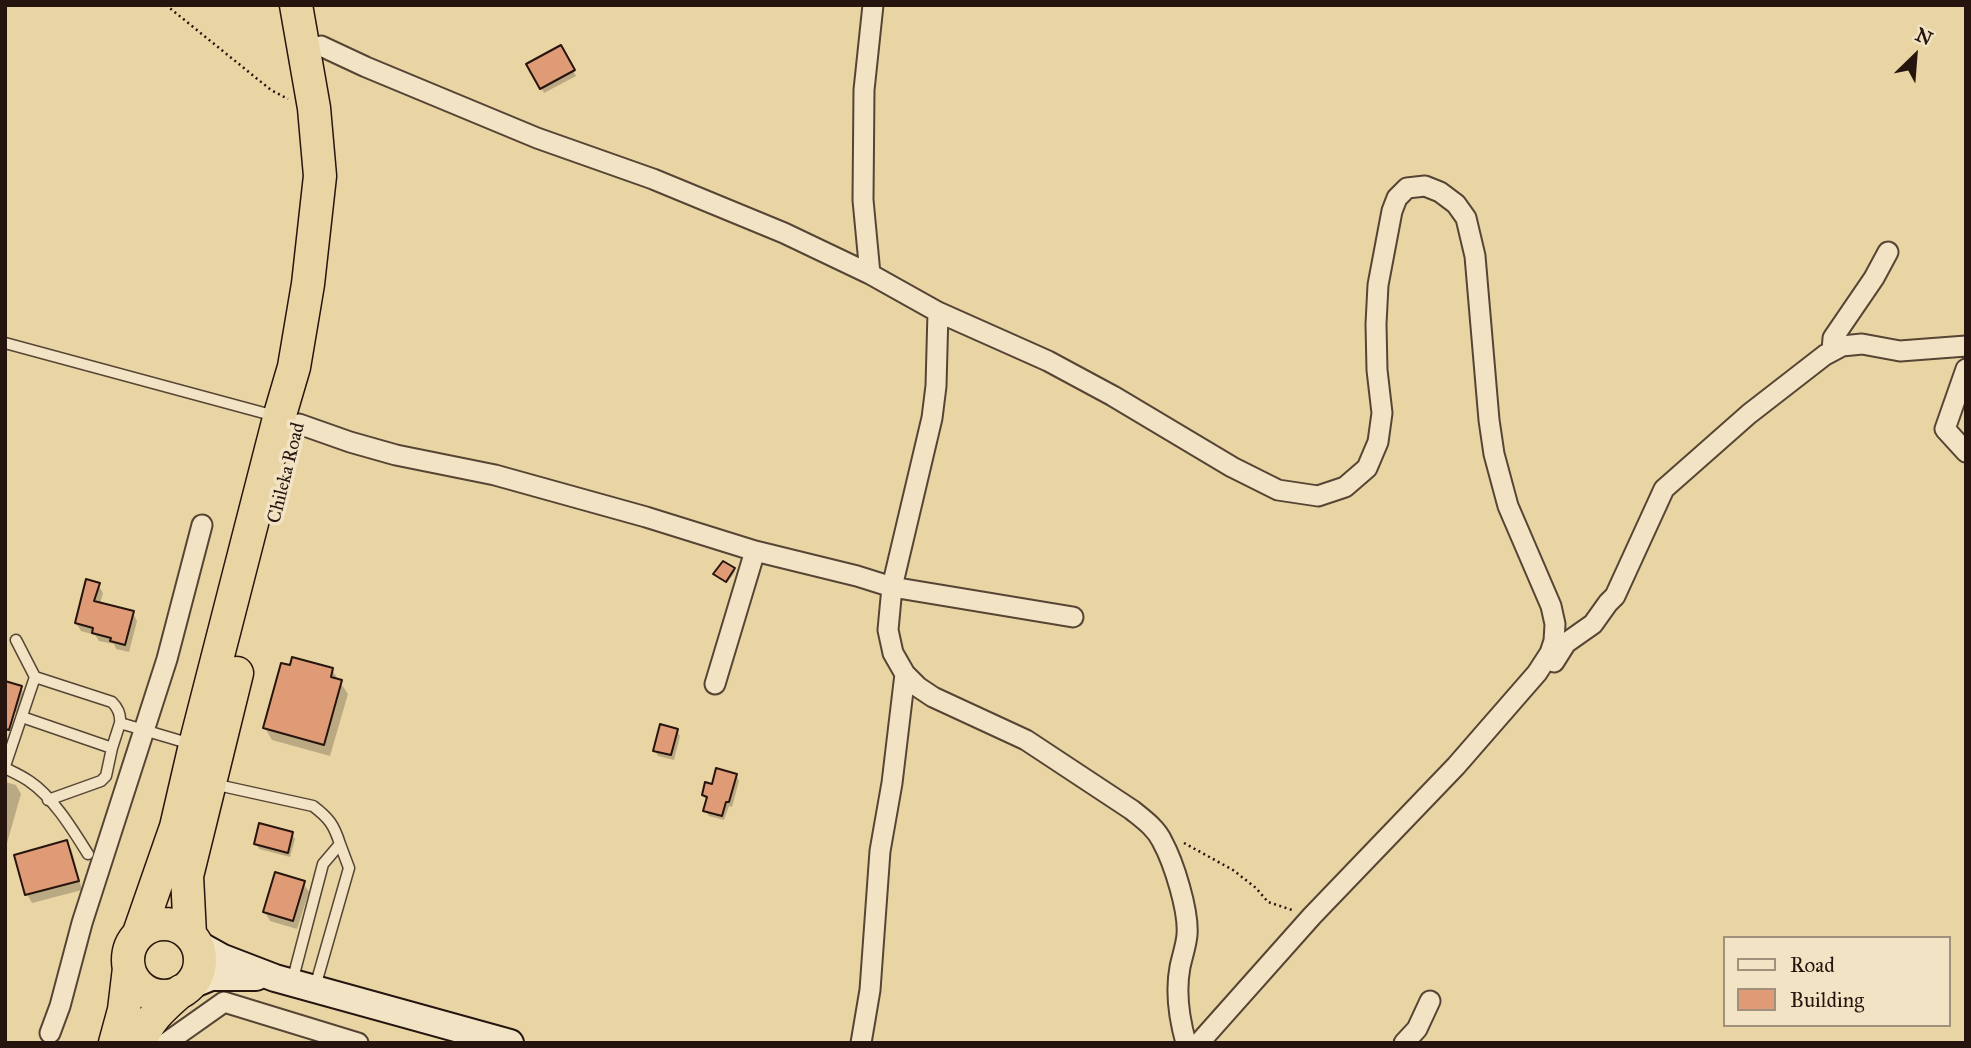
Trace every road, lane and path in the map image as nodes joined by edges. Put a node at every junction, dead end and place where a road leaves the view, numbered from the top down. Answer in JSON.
{"nodes":[{"id":1,"x":166,"y":5,"type":"edge"},
{"id":2,"x":296,"y":5,"type":"edge"},
{"id":3,"x":314,"y":5,"type":"edge"},
{"id":4,"x":873,"y":5,"type":"edge"},
{"id":5,"x":321,"y":46,"type":"junction"},
{"id":6,"x":314,"y":108,"type":"junction"},
{"id":7,"x":1888,"y":252,"type":"dead end"},
{"id":8,"x":870,"y":274,"type":"junction"},
{"id":9,"x":938,"y":312,"type":"junction"},
{"id":10,"x":5,"y":343,"type":"edge"},
{"id":11,"x":1966,"y":346,"type":"edge"},
{"id":12,"x":1832,"y":351,"type":"junction"},
{"id":13,"x":1966,"y":369,"type":"edge"},
{"id":14,"x":289,"y":421,"type":"junction"},
{"id":15,"x":1966,"y":452,"type":"edge"},
{"id":16,"x":202,"y":525,"type":"dead end"},
{"id":17,"x":755,"y":551,"type":"junction"},
{"id":18,"x":892,"y":587,"type":"junction"},
{"id":19,"x":1073,"y":617,"type":"dead end"},
{"id":20,"x":16,"y":640,"type":"dead end"},
{"id":21,"x":1538,"y":673,"type":"junction"},
{"id":22,"x":905,"y":674,"type":"junction"},
{"id":23,"x":35,"y":677,"type":"junction"},
{"id":24,"x":715,"y":684,"type":"dead end"},
{"id":25,"x":22,"y":718,"type":"junction"},
{"id":26,"x":120,"y":723,"type":"junction"},
{"id":27,"x":145,"y":730,"type":"junction"},
{"id":28,"x":195,"y":745,"type":"junction"},
{"id":29,"x":112,"y":747,"type":"junction"},
{"id":30,"x":5,"y":767,"type":"edge"},
{"id":31,"x":209,"y":784,"type":"junction"},
{"id":32,"x":48,"y":800,"type":"junction"},
{"id":33,"x":1162,"y":840,"type":"junction"},
{"id":34,"x":340,"y":844,"type":"junction"},
{"id":35,"x":88,"y":854,"type":"dead end"},
{"id":36,"x":1312,"y":916,"type":"junction"},
{"id":37,"x":139,"y":933,"type":"junction"},
{"id":38,"x":193,"y":939,"type":"junction"},
{"id":39,"x":128,"y":968,"type":"junction"},
{"id":40,"x":294,"y":983,"type":"junction"},
{"id":41,"x":185,"y":989,"type":"junction"},
{"id":42,"x":1430,"y":1001,"type":"dead end"},
{"id":43,"x":50,"y":1033,"type":"dead end"},
{"id":44,"x":115,"y":1043,"type":"edge"},
{"id":45,"x":140,"y":1043,"type":"edge"},
{"id":46,"x":166,"y":1043,"type":"edge"},
{"id":47,"x":358,"y":1043,"type":"edge"},
{"id":48,"x":510,"y":1043,"type":"edge"},
{"id":49,"x":861,"y":1043,"type":"edge"},
{"id":50,"x":1186,"y":1043,"type":"edge"},
{"id":51,"x":1199,"y":1043,"type":"edge"},
{"id":52,"x":1404,"y":1043,"type":"edge"}],
"edges":[{"from":1,"to":6,"type":"path"},
{"from":2,"to":6,"type":"highway"},
{"from":3,"to":5,"type":"highway","name":"Chileka Road"},
{"from":4,"to":8,"type":"street"},
{"from":5,"to":8,"type":"street"},
{"from":5,"to":14,"type":"highway","name":"Chileka Road"},
{"from":6,"to":14,"type":"highway"},
{"from":7,"to":12,"type":"street"},
{"from":8,"to":9,"type":"street"},
{"from":9,"to":18,"type":"street"},
{"from":9,"to":21,"type":"street"},
{"from":10,"to":14,"type":"lane"},
{"from":11,"to":12,"type":"street"},
{"from":12,"to":21,"type":"street"},
{"from":13,"to":15,"type":"street"},
{"from":14,"to":17,"type":"street"},
{"from":14,"to":28,"type":"highway","name":"Chileka Road"},
{"from":14,"to":31,"type":"highway","name":"Chileka Road"},
{"from":16,"to":27,"type":"street"},
{"from":17,"to":18,"type":"street"},
{"from":17,"to":24,"type":"street"},
{"from":18,"to":19,"type":"street"},
{"from":18,"to":22,"type":"street"},
{"from":20,"to":23,"type":"lane"},
{"from":21,"to":36,"type":"street"},
{"from":22,"to":33,"type":"street"},
{"from":22,"to":49,"type":"street"},
{"from":23,"to":25,"type":"lane"},
{"from":23,"to":26,"type":"lane"},
{"from":25,"to":29,"type":"lane"},
{"from":25,"to":30,"type":"lane"},
{"from":26,"to":27,"type":"lane"},
{"from":26,"to":29,"type":"lane"},
{"from":27,"to":28,"type":"lane"},
{"from":27,"to":43,"type":"street"},
{"from":28,"to":37,"type":"highway","name":"Chileka Road"},
{"from":29,"to":32,"type":"lane"},
{"from":30,"to":32,"type":"lane"},
{"from":31,"to":34,"type":"lane"},
{"from":31,"to":38,"type":"highway","name":"Chileka Road"},
{"from":32,"to":35,"type":"lane"},
{"from":33,"to":36,"type":"path"},
{"from":33,"to":50,"type":"street"},
{"from":34,"to":40,"type":"lane"},
{"from":34,"to":40,"type":"lane"},
{"from":36,"to":51,"type":"street"},
{"from":37,"to":38,"type":"highway"},
{"from":37,"to":39,"type":"highway","name":"Chileka Road"},
{"from":38,"to":40,"type":"main road"},
{"from":38,"to":41,"type":"highway","name":"Chileka Road"},
{"from":39,"to":41,"type":"highway"},
{"from":39,"to":44,"type":"highway","name":"Chileka Road"},
{"from":40,"to":41,"type":"main road"},
{"from":40,"to":48,"type":"main road"},
{"from":41,"to":45,"type":"highway"},
{"from":42,"to":52,"type":"street"},
{"from":46,"to":47,"type":"street"}]}
